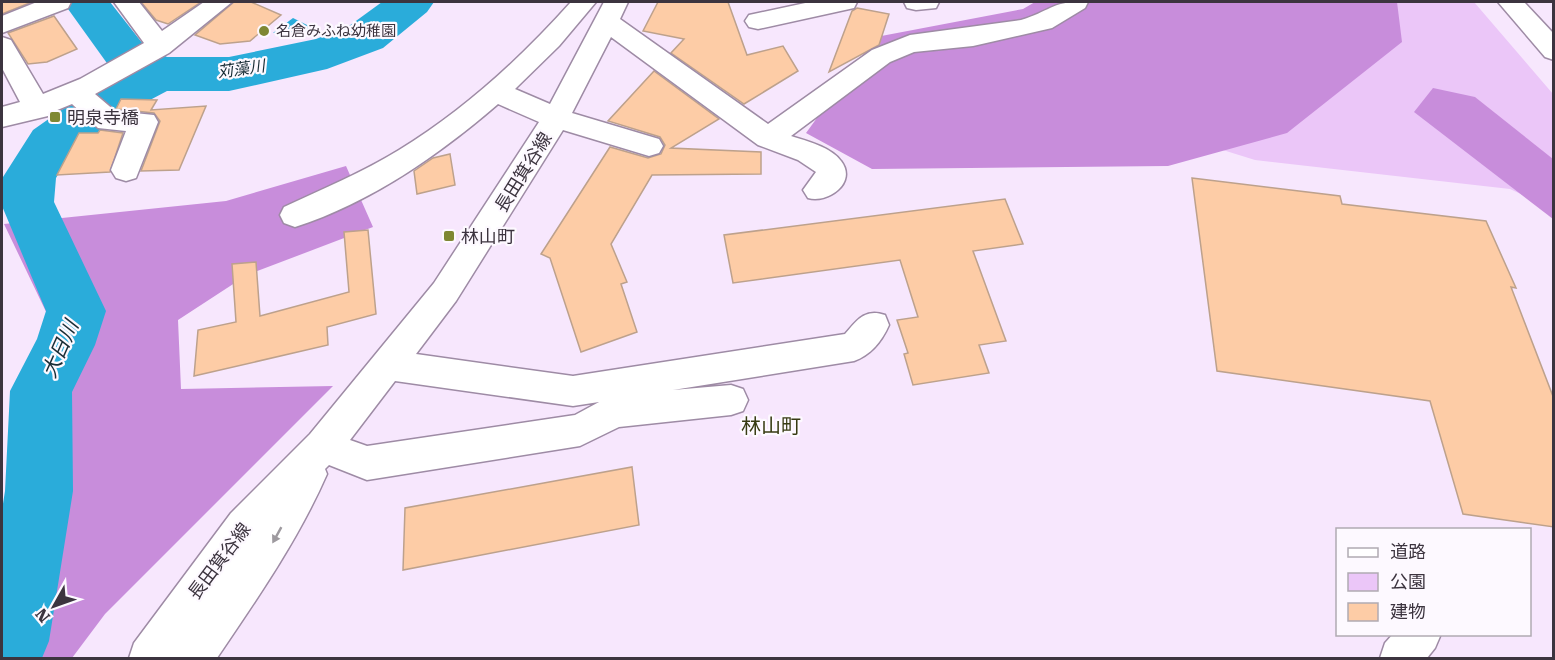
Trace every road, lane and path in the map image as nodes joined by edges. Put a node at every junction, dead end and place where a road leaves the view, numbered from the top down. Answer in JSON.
{"nodes":[{"id":1,"x":59,"y":2,"type":"edge"},
{"id":2,"x":126,"y":2,"type":"edge"},
{"id":3,"x":220,"y":2,"type":"edge"},
{"id":4,"x":846,"y":2,"type":"edge"},
{"id":5,"x":916,"y":2,"type":"edge"},
{"id":6,"x":927,"y":2,"type":"edge"},
{"id":7,"x":1076,"y":2,"type":"edge"},
{"id":8,"x":1510,"y":2,"type":"edge"},
{"id":9,"x":602,"y":8,"type":"edge"},
{"id":10,"x":756,"y":21,"type":"edge"},
{"id":11,"x":2,"y":26,"type":"edge"},
{"id":12,"x":2,"y":46,"type":"edge"},
{"id":13,"x":160,"y":47,"type":"junction"},
{"id":14,"x":1554,"y":51,"type":"edge"},
{"id":15,"x":494,"y":91,"type":"junction"},
{"id":16,"x":90,"y":105,"type":"junction"},
{"id":17,"x":38,"y":109,"type":"junction"},
{"id":18,"x":2,"y":117,"type":"edge"},
{"id":19,"x":556,"y":118,"type":"junction"},
{"id":20,"x":768,"y":138,"type":"junction"},
{"id":21,"x":649,"y":146,"type":"dead end"},
{"id":22,"x":126,"y":170,"type":"dead end"},
{"id":23,"x":818,"y":190,"type":"dead end"},
{"id":24,"x":295,"y":215,"type":"dead end"},
{"id":25,"x":873,"y":325,"type":"dead end"},
{"id":26,"x":387,"y":365,"type":"junction"},
{"id":27,"x":731,"y":400,"type":"dead end"},
{"id":28,"x":323,"y":446,"type":"junction"},
{"id":29,"x":1419,"y":636,"type":"edge"},
{"id":30,"x":149,"y":658,"type":"edge"},
{"id":31,"x":193,"y":658,"type":"edge"},
{"id":32,"x":1401,"y":658,"type":"edge"}],
"edges":[{"from":1,"to":11,"type":"street"},
{"from":2,"to":13,"type":"street"},
{"from":3,"to":13,"type":"street"},
{"from":4,"to":10,"type":"street"},
{"from":5,"to":6,"type":"street"},
{"from":7,"to":20,"type":"street"},
{"from":8,"to":14,"type":"street"},
{"from":9,"to":15,"type":"street"},
{"from":9,"to":19,"type":"street","name":"長田箕谷線"},
{"from":9,"to":20,"type":"street"},
{"from":12,"to":17,"type":"street"},
{"from":13,"to":16,"type":"street"},
{"from":15,"to":19,"type":"street"},
{"from":15,"to":24,"type":"street"},
{"from":16,"to":17,"type":"street"},
{"from":16,"to":22,"type":"street"},
{"from":17,"to":18,"type":"street"},
{"from":19,"to":21,"type":"street"},
{"from":19,"to":26,"type":"street","name":"長田箕谷線"},
{"from":20,"to":23,"type":"street"},
{"from":25,"to":26,"type":"street"},
{"from":26,"to":28,"type":"street","name":"長田箕谷線"},
{"from":27,"to":28,"type":"street"},
{"from":28,"to":30,"type":"street","name":"長田箕谷線"},
{"from":28,"to":31,"type":"street","name":"長田箕谷線","one_way":true},
{"from":29,"to":32,"type":"street"}]}
